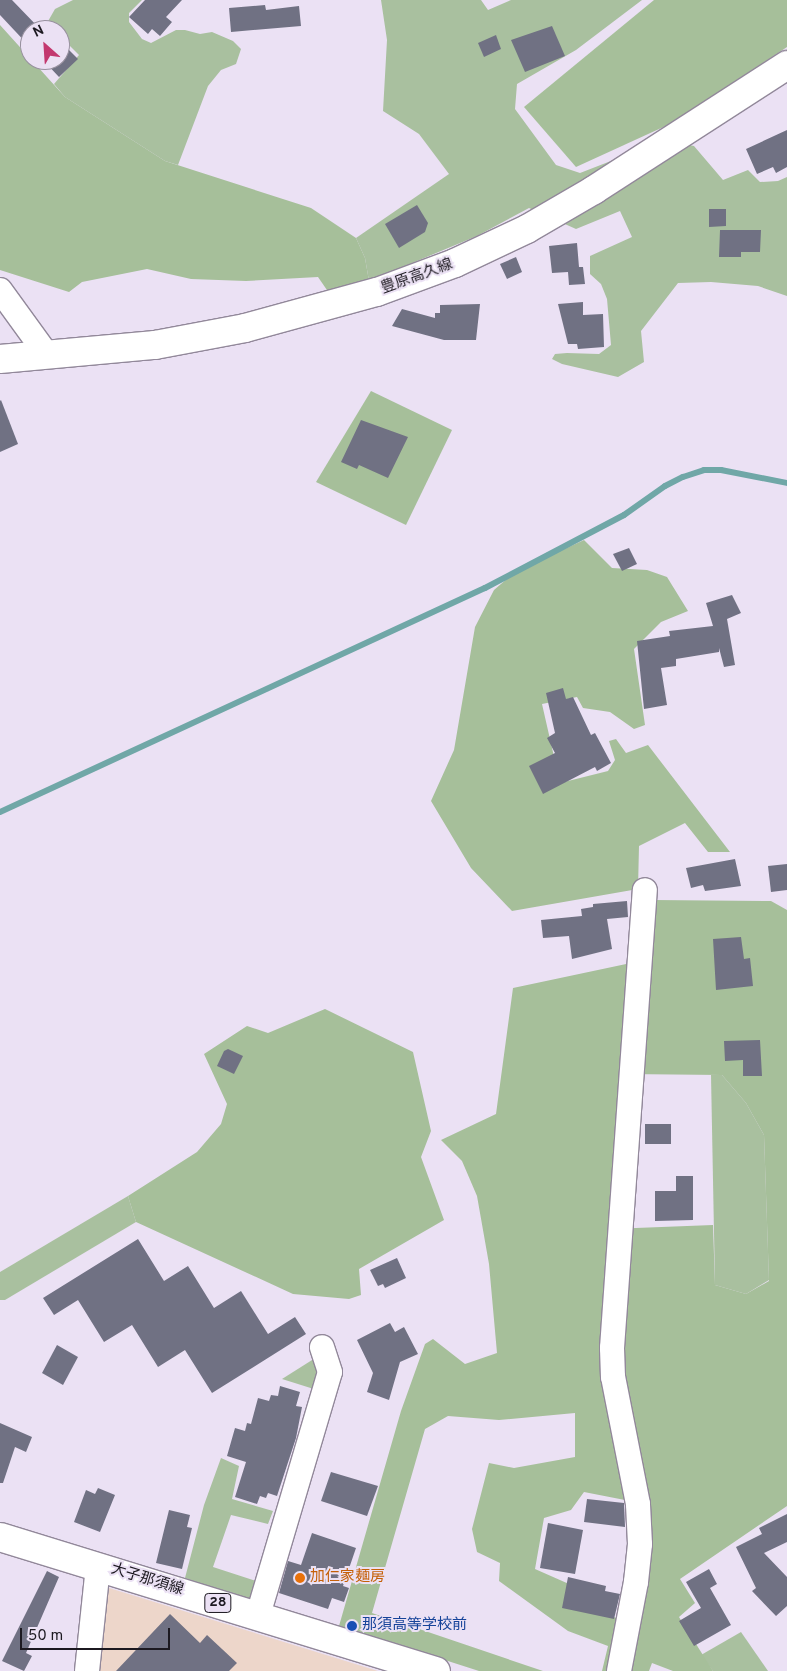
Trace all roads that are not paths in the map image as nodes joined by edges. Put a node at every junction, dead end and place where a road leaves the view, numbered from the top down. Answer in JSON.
{"nodes":[{"id":1,"x":787,"y":65,"type":"edge"},
{"id":2,"x":0,"y":290,"type":"edge"},
{"id":3,"x":47,"y":355,"type":"junction"},
{"id":4,"x":0,"y":358,"type":"edge"},
{"id":5,"x":645,"y":890,"type":"dead end"},
{"id":6,"x":322,"y":1347,"type":"dead end"},
{"id":7,"x":0,"y":1537,"type":"edge"},
{"id":8,"x":98,"y":1566,"type":"junction"},
{"id":9,"x":258,"y":1615,"type":"junction"},
{"id":10,"x":87,"y":1671,"type":"edge"},
{"id":11,"x":436,"y":1671,"type":"edge"},
{"id":12,"x":619,"y":1671,"type":"edge"}],
"edges":[{"from":1,"to":3,"type":"main road","name":"豊原高久線"},
{"from":2,"to":3,"type":"street"},
{"from":3,"to":4,"type":"main road","name":"豊原高久線"},
{"from":5,"to":12,"type":"street"},
{"from":6,"to":9,"type":"street"},
{"from":7,"to":8,"type":"main road","name":"大子那須線","number":"28"},
{"from":8,"to":9,"type":"main road","name":"大子那須線","number":"28"},
{"from":8,"to":10,"type":"street"},
{"from":9,"to":11,"type":"main road","name":"大子那須線","number":"28"}]}
